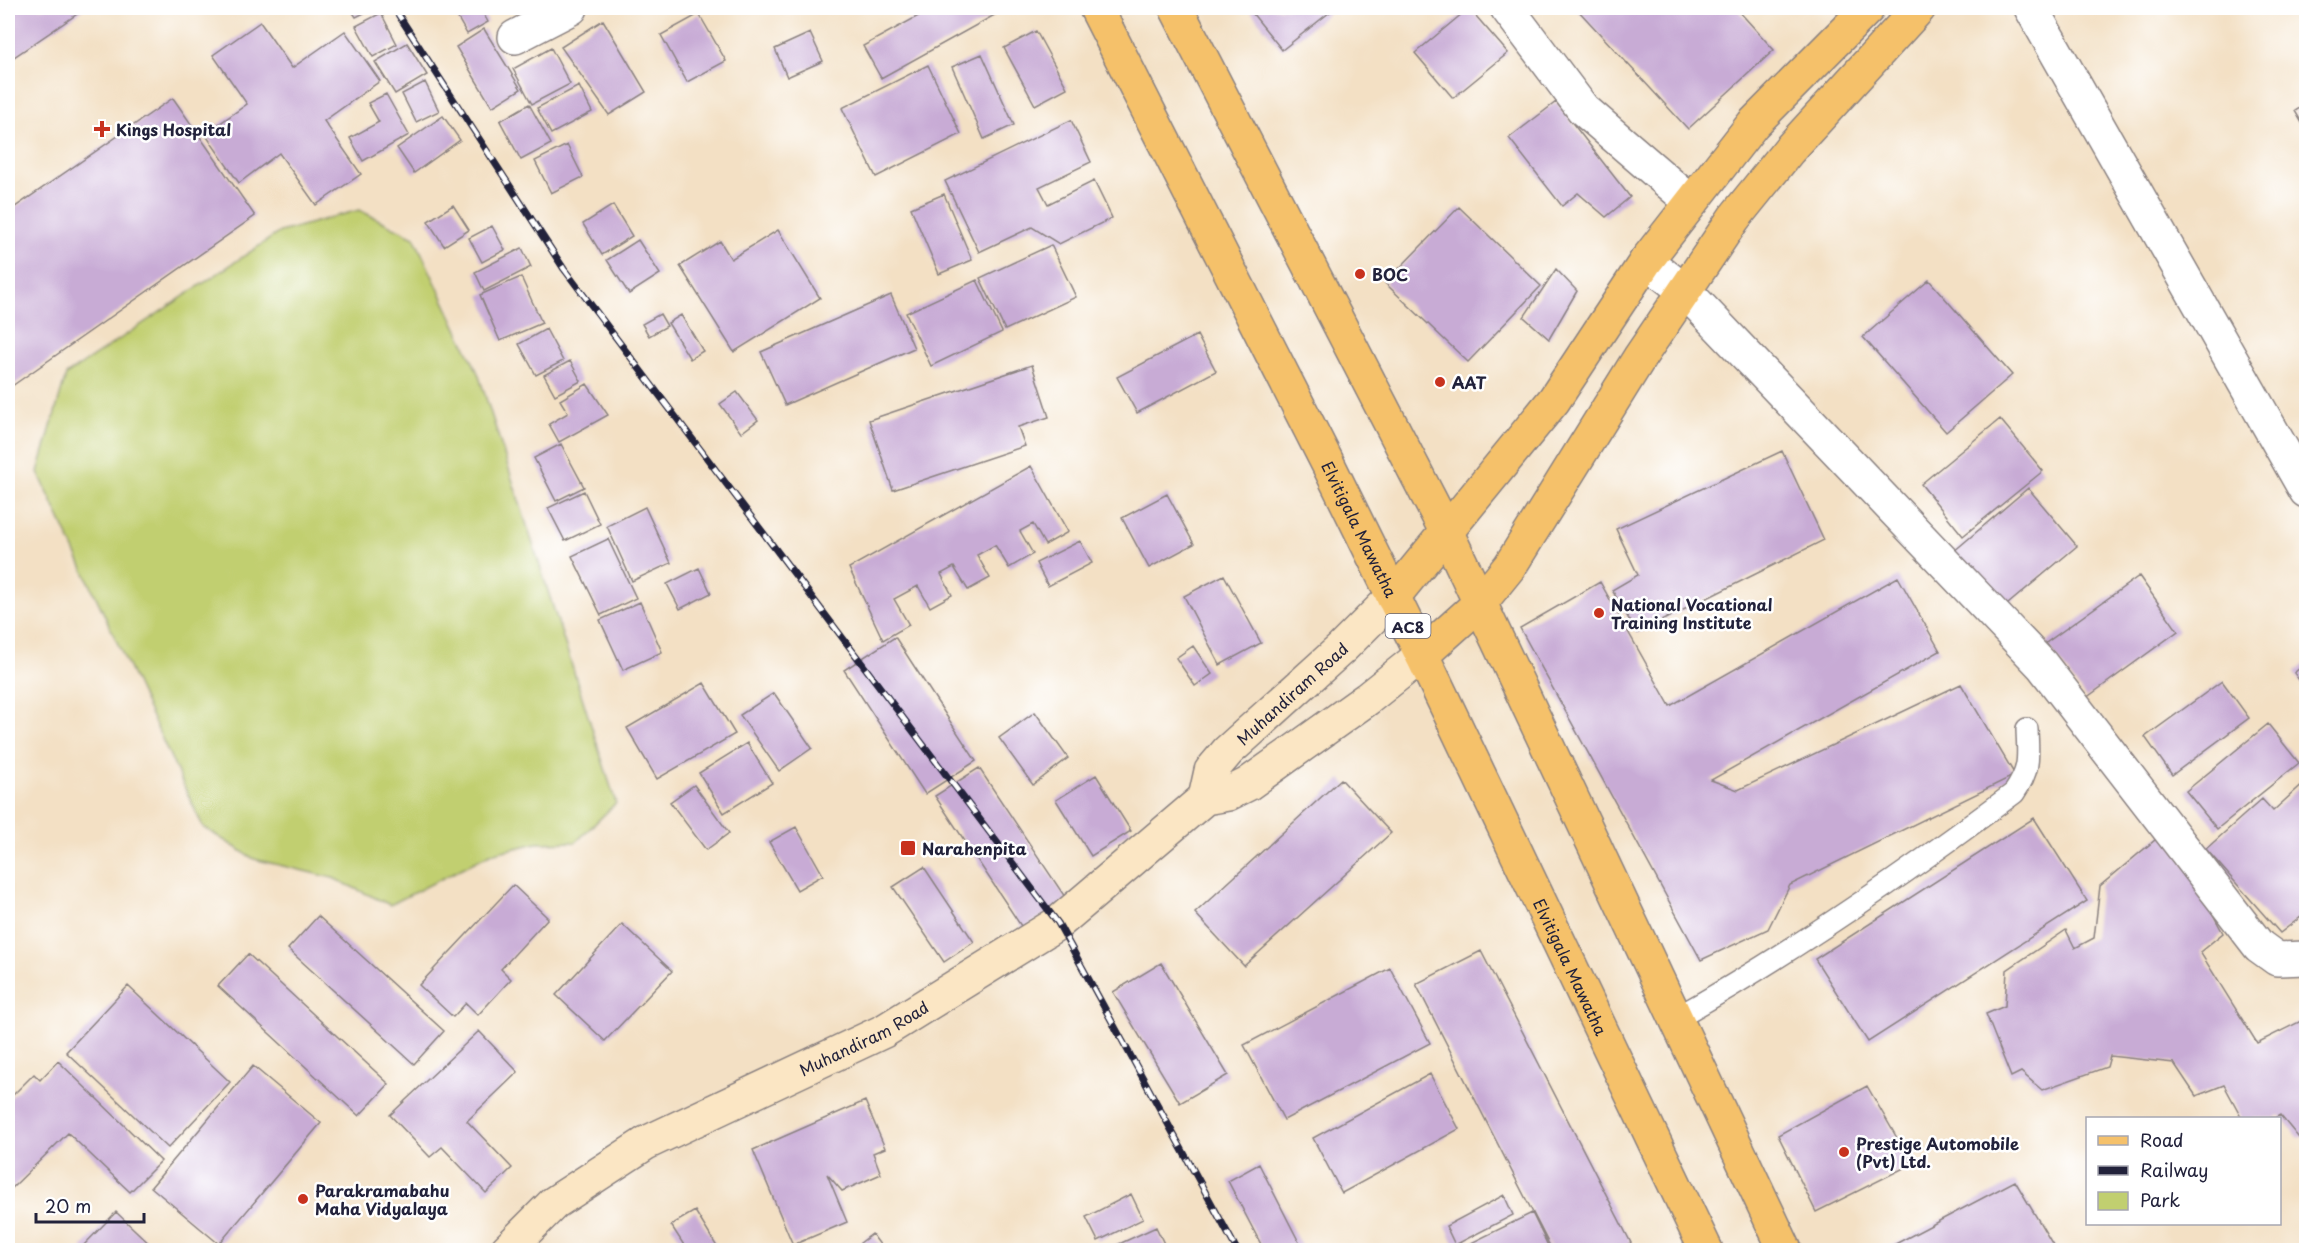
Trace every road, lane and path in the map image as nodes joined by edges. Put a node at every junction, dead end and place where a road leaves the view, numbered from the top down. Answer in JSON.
{"nodes":[{"id":1,"x":571,"y":8,"type":"edge"},
{"id":2,"x":1096,"y":8,"type":"edge"},
{"id":3,"x":1176,"y":8,"type":"edge"},
{"id":4,"x":1507,"y":8,"type":"edge"},
{"id":5,"x":1868,"y":8,"type":"edge"},
{"id":6,"x":1919,"y":8,"type":"edge"},
{"id":7,"x":2031,"y":8,"type":"edge"},
{"id":8,"x":514,"y":38,"type":"dead end"},
{"id":9,"x":1691,"y":202,"type":"junction"},
{"id":10,"x":1646,"y":261,"type":"junction"},
{"id":11,"x":1685,"y":291,"type":"junction"},
{"id":12,"x":2307,"y":491,"type":"edge"},
{"id":13,"x":1447,"y":533,"type":"junction"},
{"id":14,"x":1393,"y":597,"type":"junction"},
{"id":15,"x":1480,"y":603,"type":"junction"},
{"id":16,"x":1422,"y":656,"type":"junction"},
{"id":17,"x":2027,"y":729,"type":"dead end"},
{"id":18,"x":1205,"y":798,"type":"junction"},
{"id":19,"x":2307,"y":958,"type":"edge"},
{"id":20,"x":1676,"y":1018,"type":"junction"},
{"id":21,"x":507,"y":1251,"type":"edge"},
{"id":22,"x":1706,"y":1251,"type":"edge"},
{"id":23,"x":1785,"y":1251,"type":"edge"}],
"edges":[{"from":1,"to":8,"type":"street"},
{"from":2,"to":14,"type":"main road","name":"Elvitigala Mawatha","number":"AC8"},
{"from":3,"to":13,"type":"main road"},
{"from":4,"to":9,"type":"street"},
{"from":5,"to":9,"type":"main road"},
{"from":6,"to":11,"type":"main road"},
{"from":7,"to":12,"type":"street"},
{"from":9,"to":10,"type":"main road"},
{"from":10,"to":11,"type":"street"},
{"from":10,"to":13,"type":"main road"},
{"from":11,"to":15,"type":"main road"},
{"from":11,"to":19,"type":"street"},
{"from":13,"to":14,"type":"main road"},
{"from":13,"to":15,"type":"main road"},
{"from":14,"to":16,"type":"main road","name":"Elvitigala Mawatha","number":"AC8"},
{"from":14,"to":18,"type":"street","name":"Muhandiram Road"},
{"from":15,"to":16,"type":"main road"},
{"from":15,"to":20,"type":"main road"},
{"from":16,"to":18,"type":"street","name":"Muhandiram Road"},
{"from":16,"to":22,"type":"main road","name":"Elvitigala Mawatha","number":"AC8"},
{"from":17,"to":20,"type":"lane"},
{"from":18,"to":21,"type":"street","name":"Muhandiram Road"},
{"from":20,"to":23,"type":"main road"}]}
